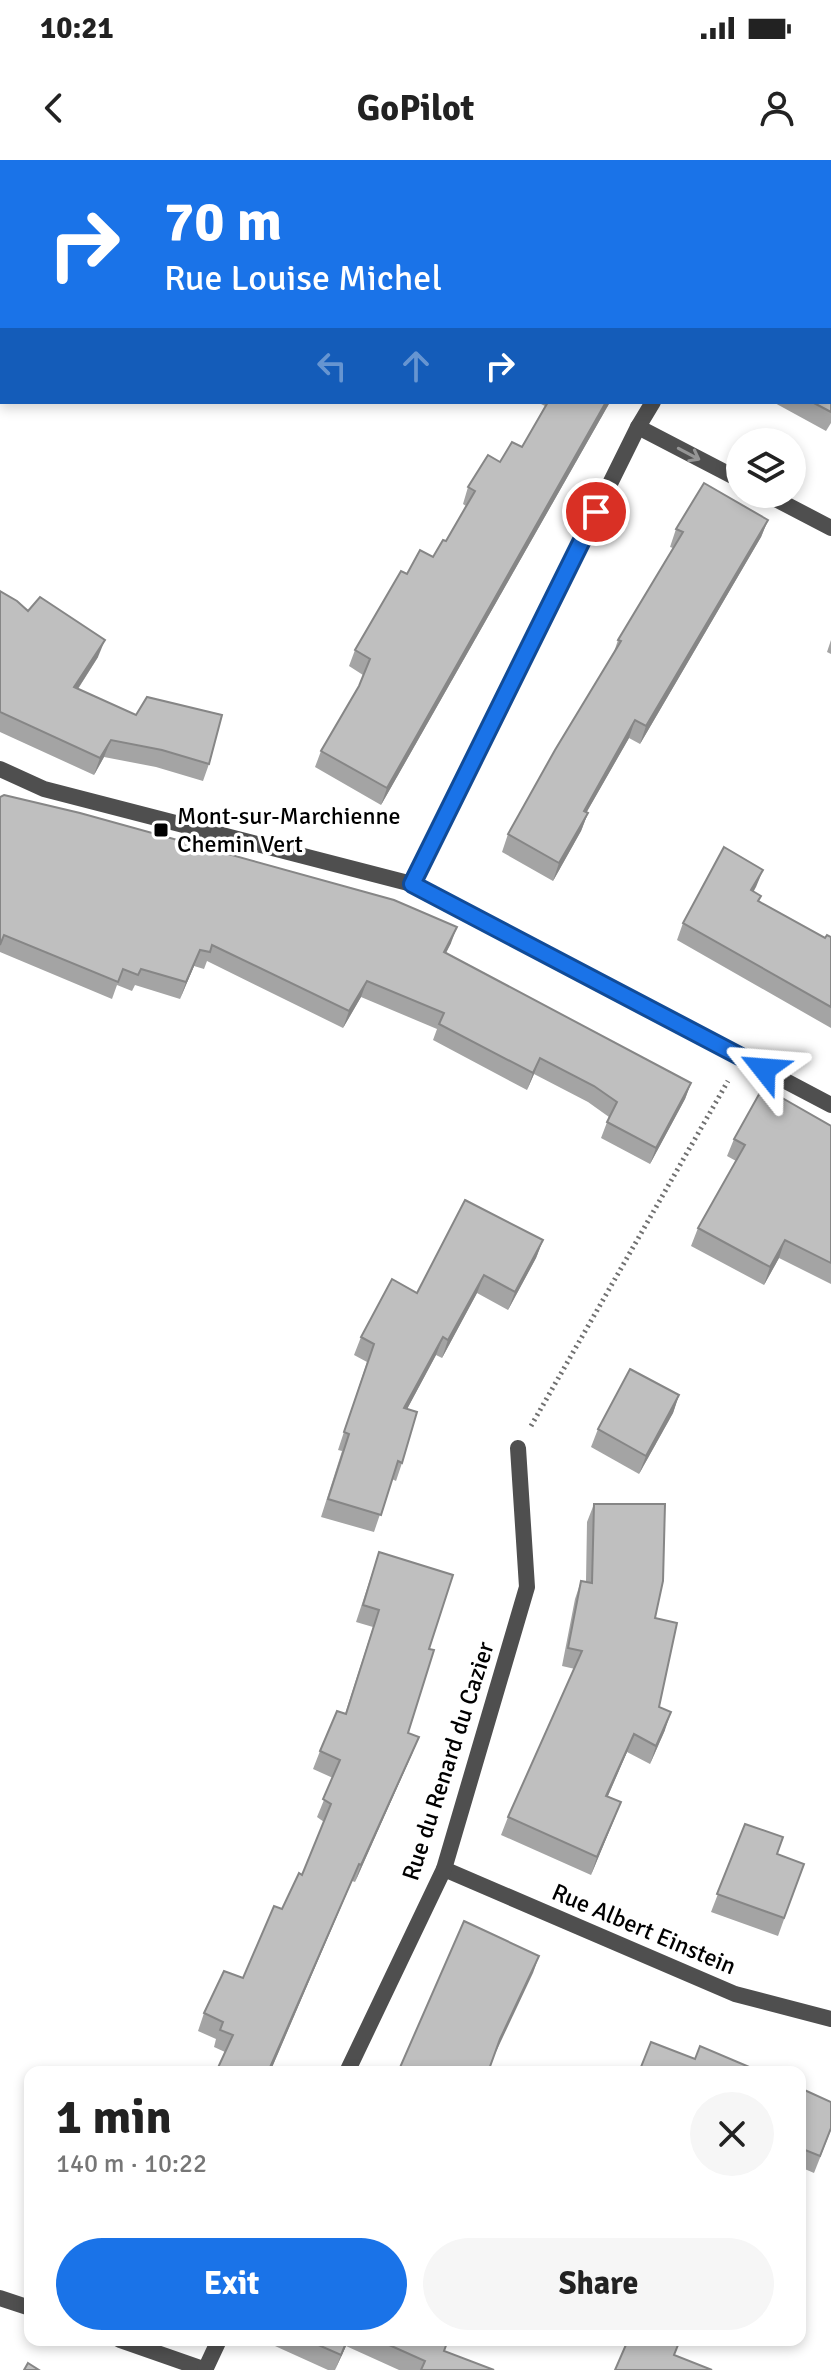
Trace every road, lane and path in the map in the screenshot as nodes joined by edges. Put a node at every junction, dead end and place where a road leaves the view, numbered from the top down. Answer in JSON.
{"nodes":[{"id":1,"x":652,"y":404,"type":"edge"},
{"id":2,"x":638,"y":427,"type":"junction"},
{"id":3,"x":726,"y":473,"type":"edge"},
{"id":4,"x":793,"y":508,"type":"edge"},
{"id":5,"x":831,"y":528,"type":"edge"},
{"id":6,"x":0,"y":769,"type":"edge"},
{"id":7,"x":412,"y":884,"type":"junction"},
{"id":8,"x":742,"y":1056,"type":"junction"},
{"id":9,"x":831,"y":1105,"type":"edge"},
{"id":10,"x":518,"y":1448,"type":"joint"},
{"id":11,"x":444,"y":1869,"type":"junction"},
{"id":12,"x":831,"y":2019,"type":"edge"},
{"id":13,"x":350,"y":2066,"type":"edge"},
{"id":14,"x":0,"y":2298,"type":"edge"},
{"id":15,"x":24,"y":2306,"type":"edge"},
{"id":16,"x":137,"y":2346,"type":"edge"},
{"id":17,"x":216,"y":2346,"type":"edge"},
{"id":18,"x":206,"y":2370,"type":"edge"}],
"edges":[{"from":1,"to":2,"type":"street"},
{"from":2,"to":3,"type":"street","one_way":true},
{"from":2,"to":7,"type":"street"},
{"from":4,"to":5,"type":"street"},
{"from":6,"to":7,"type":"street"},
{"from":7,"to":8,"type":"street"},
{"from":8,"to":9,"type":"street"},
{"from":8,"to":10,"type":"path"},
{"from":10,"to":11,"type":"street","name":"Rue du Renard du Cazier"},
{"from":11,"to":12,"type":"street","name":"Rue Albert Einstein"},
{"from":11,"to":13,"type":"street","name":"Rue du Renard du Cazier"},
{"from":14,"to":15,"type":"street"},
{"from":16,"to":18,"type":"street"},
{"from":17,"to":18,"type":"street"}]}
